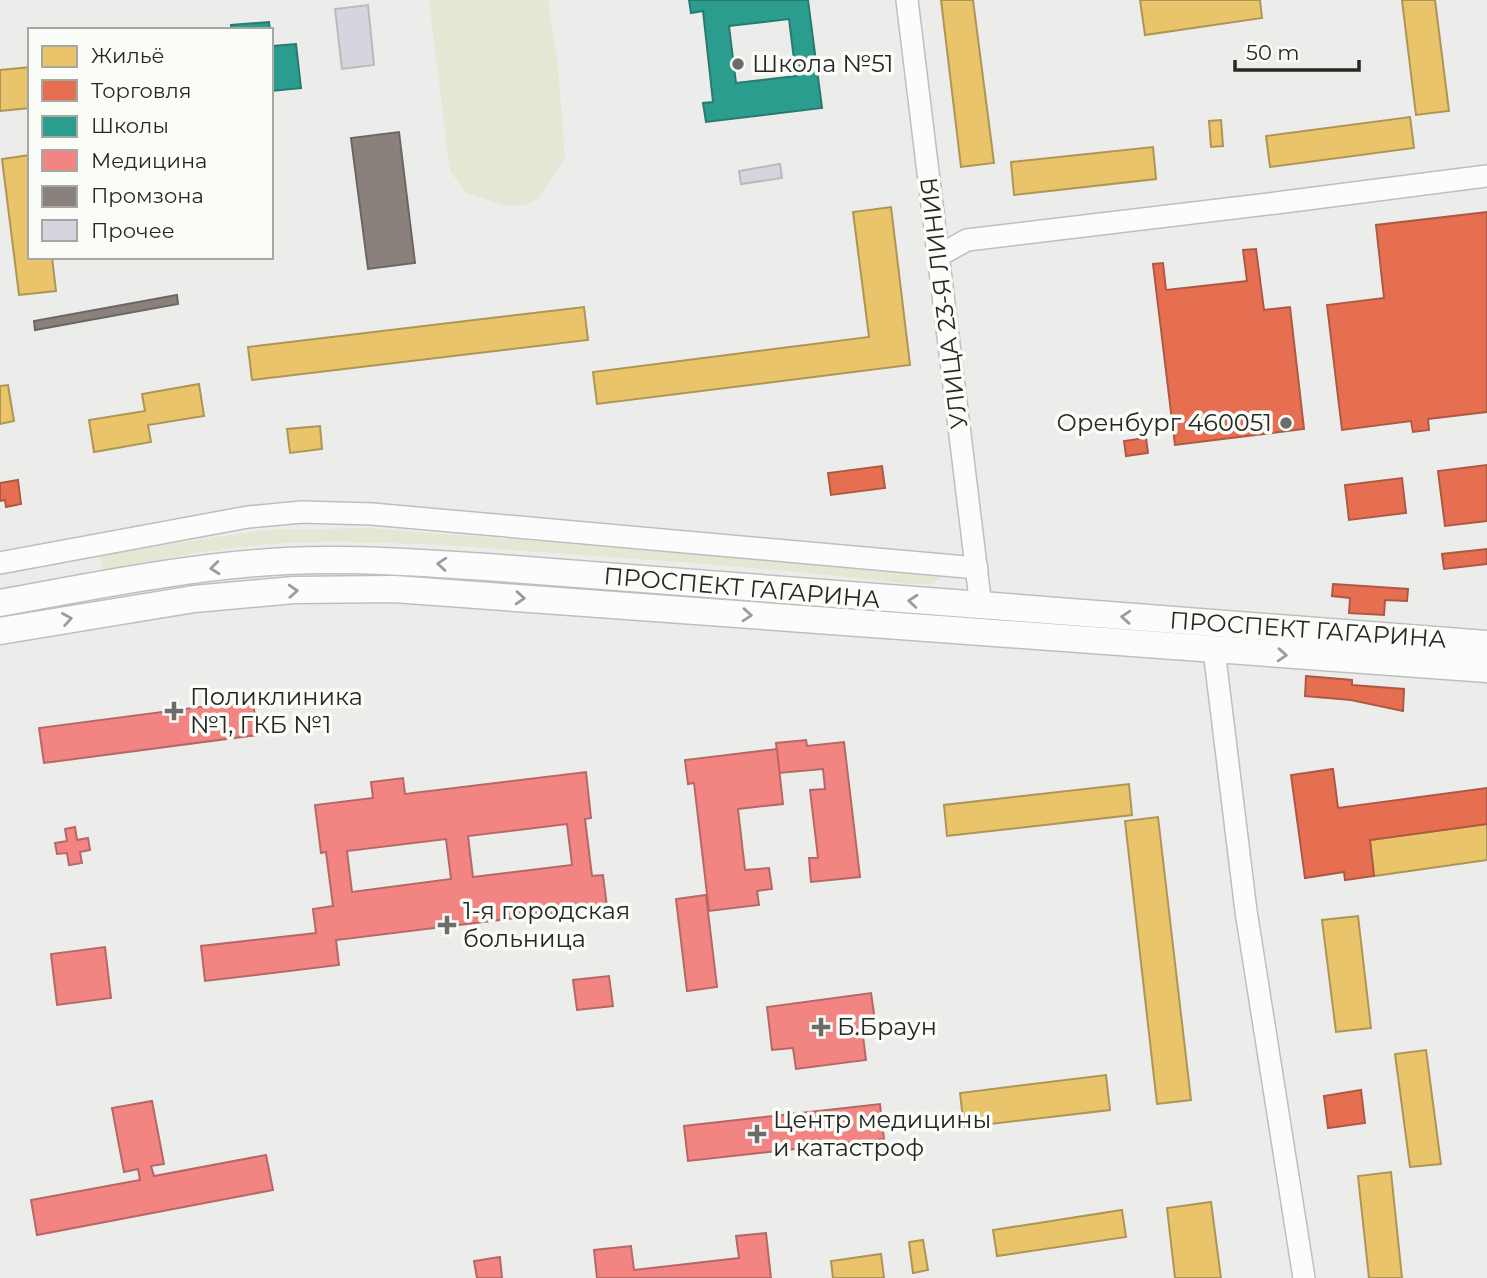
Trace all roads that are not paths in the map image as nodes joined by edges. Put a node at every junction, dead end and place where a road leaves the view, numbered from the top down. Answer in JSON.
{"nodes":[{"id":1,"x":907,"y":0,"type":"edge"},
{"id":2,"x":1487,"y":176,"type":"edge"},
{"id":3,"x":938,"y":256,"type":"junction"},
{"id":4,"x":0,"y":563,"type":"edge"},
{"id":5,"x":977,"y":568,"type":"junction"},
{"id":6,"x":0,"y":603,"type":"edge"},
{"id":7,"x":982,"y":607,"type":"junction"},
{"id":8,"x":1215,"y":623,"type":"junction"},
{"id":9,"x":0,"y":631,"type":"edge"},
{"id":10,"x":1487,"y":644,"type":"edge"},
{"id":11,"x":1214,"y":650,"type":"junction"},
{"id":12,"x":1487,"y":669,"type":"edge"},
{"id":13,"x":1304,"y":1278,"type":"edge"}],
"edges":[{"from":1,"to":3,"type":"street","name":"УЛИЦА 23-Я ЛИНИЯ"},
{"from":2,"to":3,"type":"street"},
{"from":3,"to":5,"type":"street","name":"УЛИЦА 23-Я ЛИНИЯ"},
{"from":4,"to":5,"type":"street"},
{"from":5,"to":7,"type":"street","name":"УЛИЦА 23-Я ЛИНИЯ"},
{"from":7,"to":6,"type":"main road","name":"ПРОСПЕКТ ГАГАРИНА","one_way":true},
{"from":8,"to":7,"type":"main road","name":"ПРОСПЕКТ ГАГАРИНА","one_way":true},
{"from":8,"to":10,"type":"main road","name":"ПРОСПЕКТ ГАГАРИНА"},
{"from":8,"to":11,"type":"main road"},
{"from":9,"to":11,"type":"main road","name":"ПРОСПЕКТ ГАГАРИНА","one_way":true},
{"from":11,"to":12,"type":"main road","name":"ПРОСПЕКТ ГАГАРИНА","one_way":true},
{"from":11,"to":13,"type":"street"}]}
